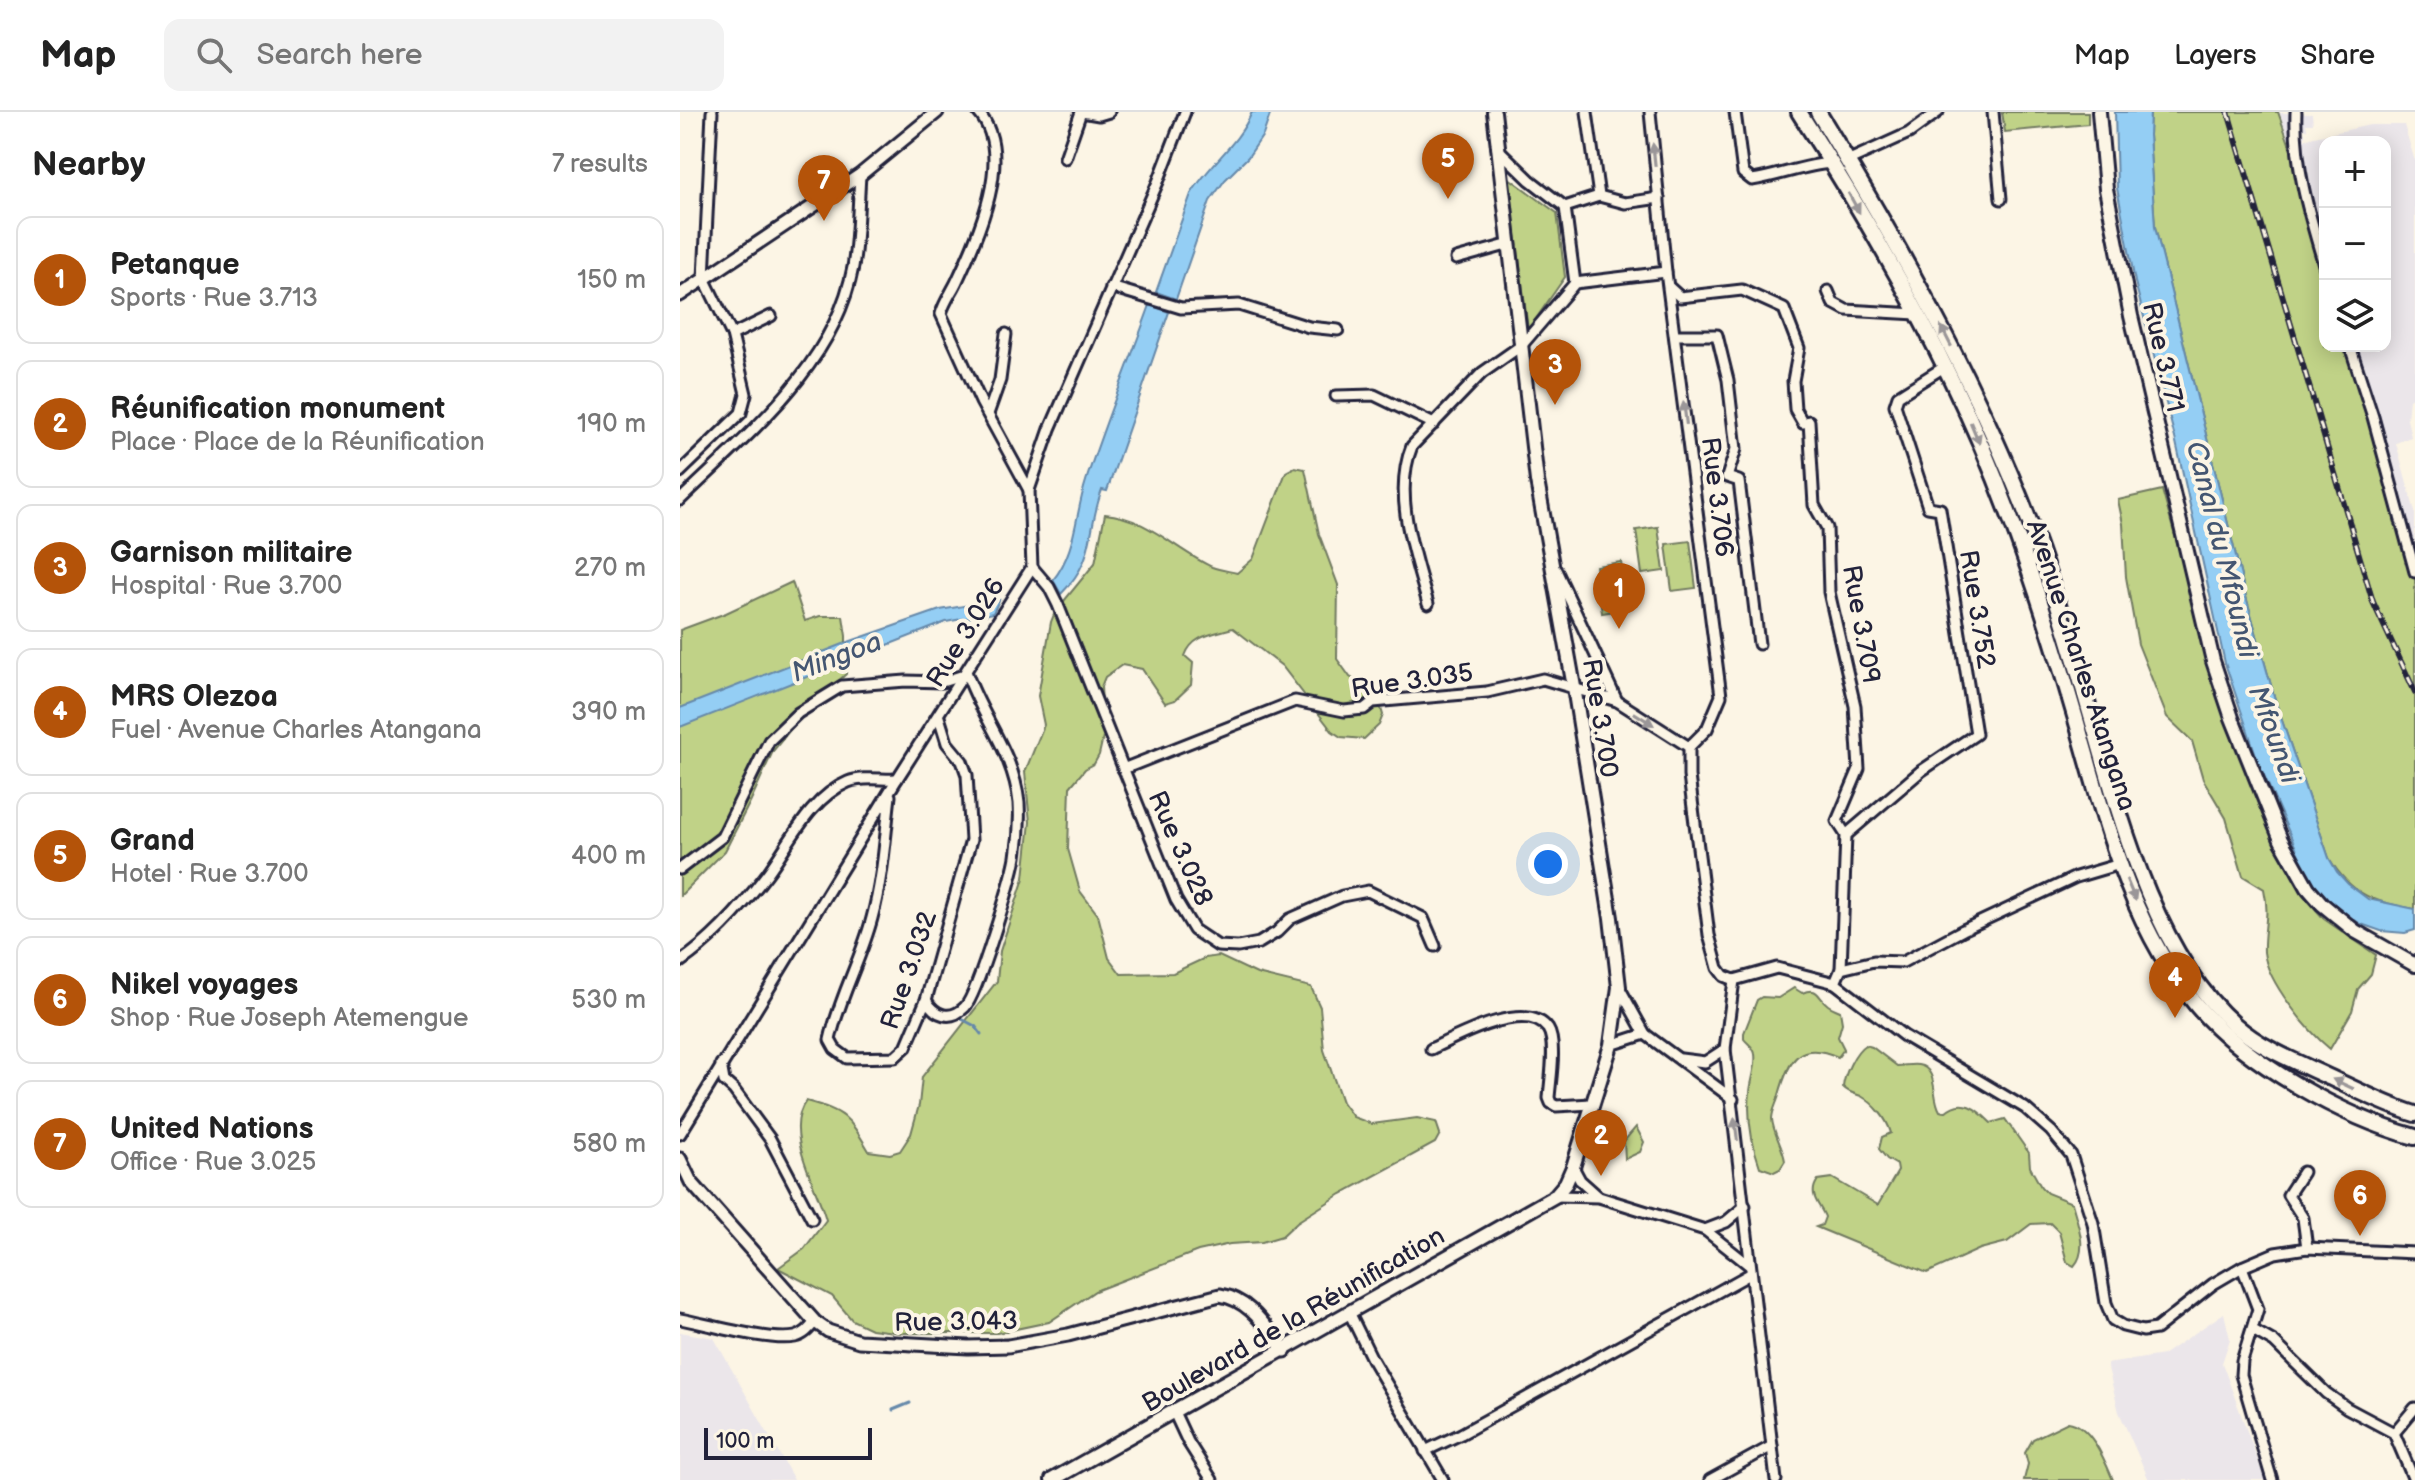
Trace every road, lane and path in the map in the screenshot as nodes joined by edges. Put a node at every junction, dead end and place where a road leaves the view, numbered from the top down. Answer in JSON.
{"nodes":[{"id":1,"x":712,"y":112,"type":"edge"},
{"id":2,"x":937,"y":112,"type":"edge"},
{"id":3,"x":978,"y":112,"type":"edge"},
{"id":4,"x":1081,"y":112,"type":"edge"},
{"id":5,"x":1109,"y":112,"type":"edge"},
{"id":6,"x":1185,"y":112,"type":"edge"},
{"id":7,"x":1494,"y":112,"type":"edge"},
{"id":8,"x":1587,"y":112,"type":"edge"},
{"id":9,"x":1650,"y":112,"type":"edge"},
{"id":10,"x":1735,"y":112,"type":"edge"},
{"id":11,"x":1799,"y":112,"type":"edge"},
{"id":12,"x":1818,"y":112,"type":"edge"},
{"id":13,"x":1938,"y":112,"type":"edge"},
{"id":14,"x":1993,"y":112,"type":"edge"},
{"id":15,"x":2099,"y":112,"type":"edge"},
{"id":16,"x":2296,"y":112,"type":"edge"},
{"id":17,"x":1497,"y":148,"type":"junction"},
{"id":18,"x":1065,"y":158,"type":"dead end"},
{"id":19,"x":1847,"y":161,"type":"junction"},
{"id":20,"x":1831,"y":163,"type":"junction"},
{"id":21,"x":860,"y":175,"type":"junction"},
{"id":22,"x":1599,"y":196,"type":"junction"},
{"id":23,"x":1659,"y":198,"type":"junction"},
{"id":24,"x":2001,"y":199,"type":"dead end"},
{"id":25,"x":1565,"y":207,"type":"junction"},
{"id":26,"x":1510,"y":244,"type":"junction"},
{"id":27,"x":2319,"y":248,"type":"edge"},
{"id":28,"x":1456,"y":259,"type":"dead end"},
{"id":29,"x":1666,"y":272,"type":"junction"},
{"id":30,"x":704,"y":278,"type":"junction"},
{"id":31,"x":1575,"y":283,"type":"junction"},
{"id":32,"x":1111,"y":287,"type":"junction"},
{"id":33,"x":1669,"y":287,"type":"junction"},
{"id":34,"x":1828,"y":291,"type":"dead end"},
{"id":35,"x":680,"y":295,"type":"edge"},
{"id":36,"x":1917,"y":314,"type":"junction"},
{"id":37,"x":771,"y":316,"type":"dead end"},
{"id":38,"x":1338,"y":330,"type":"dead end"},
{"id":39,"x":1006,"y":334,"type":"dead end"},
{"id":40,"x":732,"y":335,"type":"junction"},
{"id":41,"x":1675,"y":335,"type":"junction"},
{"id":42,"x":1522,"y":345,"type":"junction"},
{"id":43,"x":2352,"y":352,"type":"edge"},
{"id":44,"x":1944,"y":367,"type":"junction"},
{"id":45,"x":1336,"y":396,"type":"dead end"},
{"id":46,"x":988,"y":414,"type":"junction"},
{"id":47,"x":1434,"y":424,"type":"junction"},
{"id":48,"x":680,"y":472,"type":"edge"},
{"id":49,"x":1029,"y":490,"type":"junction"},
{"id":50,"x":680,"y":500,"type":"edge"},
{"id":51,"x":1553,"y":564,"type":"junction"},
{"id":52,"x":1032,"y":567,"type":"junction"},
{"id":53,"x":2415,"y":572,"type":"edge"},
{"id":54,"x":1428,"y":604,"type":"dead end"},
{"id":55,"x":1759,"y":644,"type":"dead end"},
{"id":56,"x":967,"y":674,"type":"junction"},
{"id":57,"x":1574,"y":687,"type":"junction"},
{"id":58,"x":1617,"y":701,"type":"junction"},
{"id":59,"x":939,"y":717,"type":"junction"},
{"id":60,"x":1689,"y":747,"type":"junction"},
{"id":61,"x":1123,"y":769,"type":"junction"},
{"id":62,"x":897,"y":779,"type":"junction"},
{"id":63,"x":890,"y":793,"type":"junction"},
{"id":64,"x":1846,"y":835,"type":"junction"},
{"id":65,"x":2120,"y":864,"type":"junction"},
{"id":66,"x":680,"y":869,"type":"edge"},
{"id":67,"x":1435,"y":946,"type":"dead end"},
{"id":68,"x":680,"y":962,"type":"edge"},
{"id":69,"x":2415,"y":965,"type":"edge"},
{"id":70,"x":1841,"y":969,"type":"junction"},
{"id":71,"x":1734,"y":980,"type":"junction"},
{"id":72,"x":1835,"y":983,"type":"junction"},
{"id":73,"x":1619,"y":987,"type":"junction"},
{"id":74,"x":926,"y":1000,"type":"junction"},
{"id":75,"x":1645,"y":1034,"type":"junction"},
{"id":76,"x":1611,"y":1045,"type":"junction"},
{"id":77,"x":1431,"y":1049,"type":"dead end"},
{"id":78,"x":1725,"y":1049,"type":"junction"},
{"id":79,"x":1679,"y":1059,"type":"junction"},
{"id":80,"x":721,"y":1064,"type":"junction"},
{"id":81,"x":2289,"y":1081,"type":"junction"},
{"id":82,"x":1733,"y":1099,"type":"junction"},
{"id":83,"x":1592,"y":1104,"type":"junction"},
{"id":84,"x":2415,"y":1106,"type":"edge"},
{"id":85,"x":2399,"y":1108,"type":"junction"},
{"id":86,"x":2415,"y":1114,"type":"edge"},
{"id":87,"x":2415,"y":1127,"type":"edge"},
{"id":88,"x":680,"y":1134,"type":"edge"},
{"id":89,"x":2415,"y":1137,"type":"edge"},
{"id":90,"x":680,"y":1159,"type":"edge"},
{"id":91,"x":1573,"y":1167,"type":"junction"},
{"id":92,"x":2303,"y":1172,"type":"dead end"},
{"id":93,"x":1555,"y":1196,"type":"junction"},
{"id":94,"x":1599,"y":1197,"type":"junction"},
{"id":95,"x":1745,"y":1206,"type":"junction"},
{"id":96,"x":812,"y":1219,"type":"dead end"},
{"id":97,"x":1705,"y":1230,"type":"junction"},
{"id":98,"x":2307,"y":1248,"type":"junction"},
{"id":99,"x":2415,"y":1253,"type":"edge"},
{"id":100,"x":2242,"y":1267,"type":"junction"},
{"id":101,"x":1750,"y":1269,"type":"junction"},
{"id":102,"x":1349,"y":1312,"type":"junction"},
{"id":103,"x":680,"y":1319,"type":"edge"},
{"id":104,"x":815,"y":1322,"type":"junction"},
{"id":105,"x":2253,"y":1330,"type":"junction"},
{"id":106,"x":1285,"y":1351,"type":"junction"},
{"id":107,"x":2415,"y":1408,"type":"edge"},
{"id":108,"x":1174,"y":1412,"type":"junction"},
{"id":109,"x":2394,"y":1433,"type":"junction"},
{"id":110,"x":1772,"y":1446,"type":"junction"},
{"id":111,"x":1425,"y":1451,"type":"junction"},
{"id":112,"x":1052,"y":1480,"type":"edge"},
{"id":113,"x":1212,"y":1480,"type":"edge"},
{"id":114,"x":1443,"y":1480,"type":"edge"},
{"id":115,"x":1710,"y":1480,"type":"edge"},
{"id":116,"x":1776,"y":1480,"type":"edge"},
{"id":117,"x":2272,"y":1480,"type":"edge"},
{"id":118,"x":2414,"y":1480,"type":"edge"}],
"edges":[{"from":1,"to":30,"type":"street"},
{"from":2,"to":21,"type":"street"},
{"from":3,"to":46,"type":"street"},
{"from":4,"to":5,"type":"street"},
{"from":4,"to":18,"type":"street"},
{"from":6,"to":32,"type":"street","name":"Rue 3.026"},
{"from":7,"to":17,"type":"main road","name":"Rue 3.700"},
{"from":8,"to":22,"type":"street"},
{"from":23,"to":9,"type":"street","name":"Rue 3.706","one_way":true},
{"from":10,"to":20,"type":"street"},
{"from":11,"to":20,"type":"main road","name":"Avenue Charles Atangana"},
{"from":12,"to":19,"type":"main road","name":"Avenue Charles Atangana"},
{"from":13,"to":19,"type":"street"},
{"from":14,"to":24,"type":"street"},
{"from":15,"to":69,"type":"main road","name":"Rue 3.771"},
{"from":16,"to":27,"type":"street"},
{"from":17,"to":25,"type":"street"},
{"from":17,"to":26,"type":"main road","name":"Rue 3.700"},
{"from":85,"to":19,"type":"main road","name":"Avenue Charles Atangana","one_way":true},
{"from":20,"to":36,"type":"main road","name":"Avenue Charles Atangana","one_way":true},
{"from":21,"to":30,"type":"street"},
{"from":21,"to":50,"type":"street"},
{"from":22,"to":23,"type":"street"},
{"from":22,"to":25,"type":"street"},
{"from":23,"to":29,"type":"street","name":"Rue 3.706"},
{"from":25,"to":31,"type":"street"},
{"from":26,"to":28,"type":"street"},
{"from":26,"to":42,"type":"main road","name":"Rue 3.700"},
{"from":29,"to":31,"type":"street"},
{"from":29,"to":33,"type":"street","name":"Rue 3.706"},
{"from":30,"to":35,"type":"street"},
{"from":30,"to":40,"type":"street"},
{"from":31,"to":42,"type":"street"},
{"from":32,"to":38,"type":"street"},
{"from":32,"to":49,"type":"street","name":"Rue 3.026"},
{"from":33,"to":41,"type":"street","name":"Rue 3.706"},
{"from":33,"to":64,"type":"street","name":"Rue 3.709"},
{"from":34,"to":36,"type":"street"},
{"from":36,"to":44,"type":"main road","name":"Avenue Charles Atangana"},
{"from":37,"to":40,"type":"street"},
{"from":39,"to":46,"type":"street"},
{"from":40,"to":48,"type":"street"},
{"from":41,"to":55,"type":"street"},
{"from":60,"to":41,"type":"street","name":"Rue 3.706","one_way":true},
{"from":42,"to":47,"type":"street"},
{"from":42,"to":51,"type":"main road","name":"Rue 3.700"},
{"from":43,"to":53,"type":"street"},
{"from":44,"to":64,"type":"street","name":"Rue 3.752"},
{"from":44,"to":65,"type":"main road","name":"Avenue Charles Atangana","one_way":true},
{"from":45,"to":47,"type":"street"},
{"from":46,"to":49,"type":"street"},
{"from":47,"to":54,"type":"street"},
{"from":49,"to":52,"type":"street","name":"Rue 3.026"},
{"from":51,"to":57,"type":"main road","name":"Rue 3.700"},
{"from":51,"to":58,"type":"street"},
{"from":52,"to":56,"type":"street","name":"Rue 3.026"},
{"from":52,"to":61,"type":"street","name":"Rue 3.028"},
{"from":56,"to":59,"type":"street","name":"Rue 3.026"},
{"from":56,"to":66,"type":"street"},
{"from":56,"to":74,"type":"street"},
{"from":57,"to":58,"type":"street"},
{"from":57,"to":61,"type":"street","name":"Rue 3.035"},
{"from":57,"to":73,"type":"main road","name":"Rue 3.700"},
{"from":58,"to":60,"type":"street","one_way":true},
{"from":59,"to":62,"type":"street","name":"Rue 3.026"},
{"from":59,"to":74,"type":"street","name":"Rue 3.032"},
{"from":60,"to":71,"type":"street"},
{"from":61,"to":67,"type":"street","name":"Rue 3.028"},
{"from":62,"to":63,"type":"street","name":"Rue 3.026"},
{"from":62,"to":68,"type":"street"},
{"from":63,"to":74,"type":"street","name":"Rue 3.032"},
{"from":63,"to":80,"type":"street","name":"Rue 3.026"},
{"from":64,"to":70,"type":"street","name":"Rue 3.709"},
{"from":65,"to":70,"type":"street"},
{"from":65,"to":81,"type":"main road","name":"Avenue Charles Atangana","one_way":true},
{"from":70,"to":72,"type":"street","name":"Rue 3.709"},
{"from":71,"to":72,"type":"street"},
{"from":71,"to":78,"type":"street"},
{"from":72,"to":100,"type":"street"},
{"from":73,"to":75,"type":"street"},
{"from":73,"to":76,"type":"main road","name":"Rue 3.700"},
{"from":75,"to":76,"type":"street"},
{"from":75,"to":79,"type":"street"},
{"from":76,"to":83,"type":"main road"},
{"from":77,"to":83,"type":"street"},
{"from":78,"to":79,"type":"street"},
{"from":78,"to":82,"type":"street"},
{"from":79,"to":82,"type":"street"},
{"from":80,"to":88,"type":"street","name":"Rue 3.026"},
{"from":80,"to":96,"type":"street"},
{"from":81,"to":87,"type":"main road"},
{"from":81,"to":89,"type":"main road","name":"Avenue Charles Atangana"},
{"from":95,"to":82,"type":"street","one_way":true},
{"from":83,"to":91,"type":"main road"},
{"from":84,"to":85,"type":"main road"},
{"from":85,"to":86,"type":"main road","name":"Avenue Charles Atangana"},
{"from":90,"to":104,"type":"street","name":"Rue 3.043"},
{"from":91,"to":93,"type":"main road"},
{"from":91,"to":94,"type":"street"},
{"from":92,"to":98,"type":"street"},
{"from":93,"to":94,"type":"street"},
{"from":93,"to":102,"type":"main road","name":"Boulevard de la Réunification"},
{"from":94,"to":97,"type":"street"},
{"from":95,"to":97,"type":"street"},
{"from":95,"to":101,"type":"street"},
{"from":97,"to":101,"type":"street"},
{"from":98,"to":99,"type":"street"},
{"from":98,"to":100,"type":"street"},
{"from":100,"to":105,"type":"street"},
{"from":101,"to":110,"type":"street"},
{"from":101,"to":111,"type":"street"},
{"from":102,"to":106,"type":"main road","name":"Boulevard de la Réunification"},
{"from":102,"to":111,"type":"street"},
{"from":103,"to":104,"type":"street"},
{"from":104,"to":106,"type":"street","name":"Rue 3.043"},
{"from":105,"to":109,"type":"street"},
{"from":105,"to":117,"type":"street"},
{"from":106,"to":108,"type":"main road","name":"Boulevard de la Réunification"},
{"from":107,"to":109,"type":"street"},
{"from":108,"to":112,"type":"main road","name":"Boulevard de la Réunification"},
{"from":108,"to":113,"type":"street"},
{"from":109,"to":118,"type":"street"},
{"from":110,"to":115,"type":"street"},
{"from":110,"to":116,"type":"street"},
{"from":111,"to":114,"type":"street"}]}
